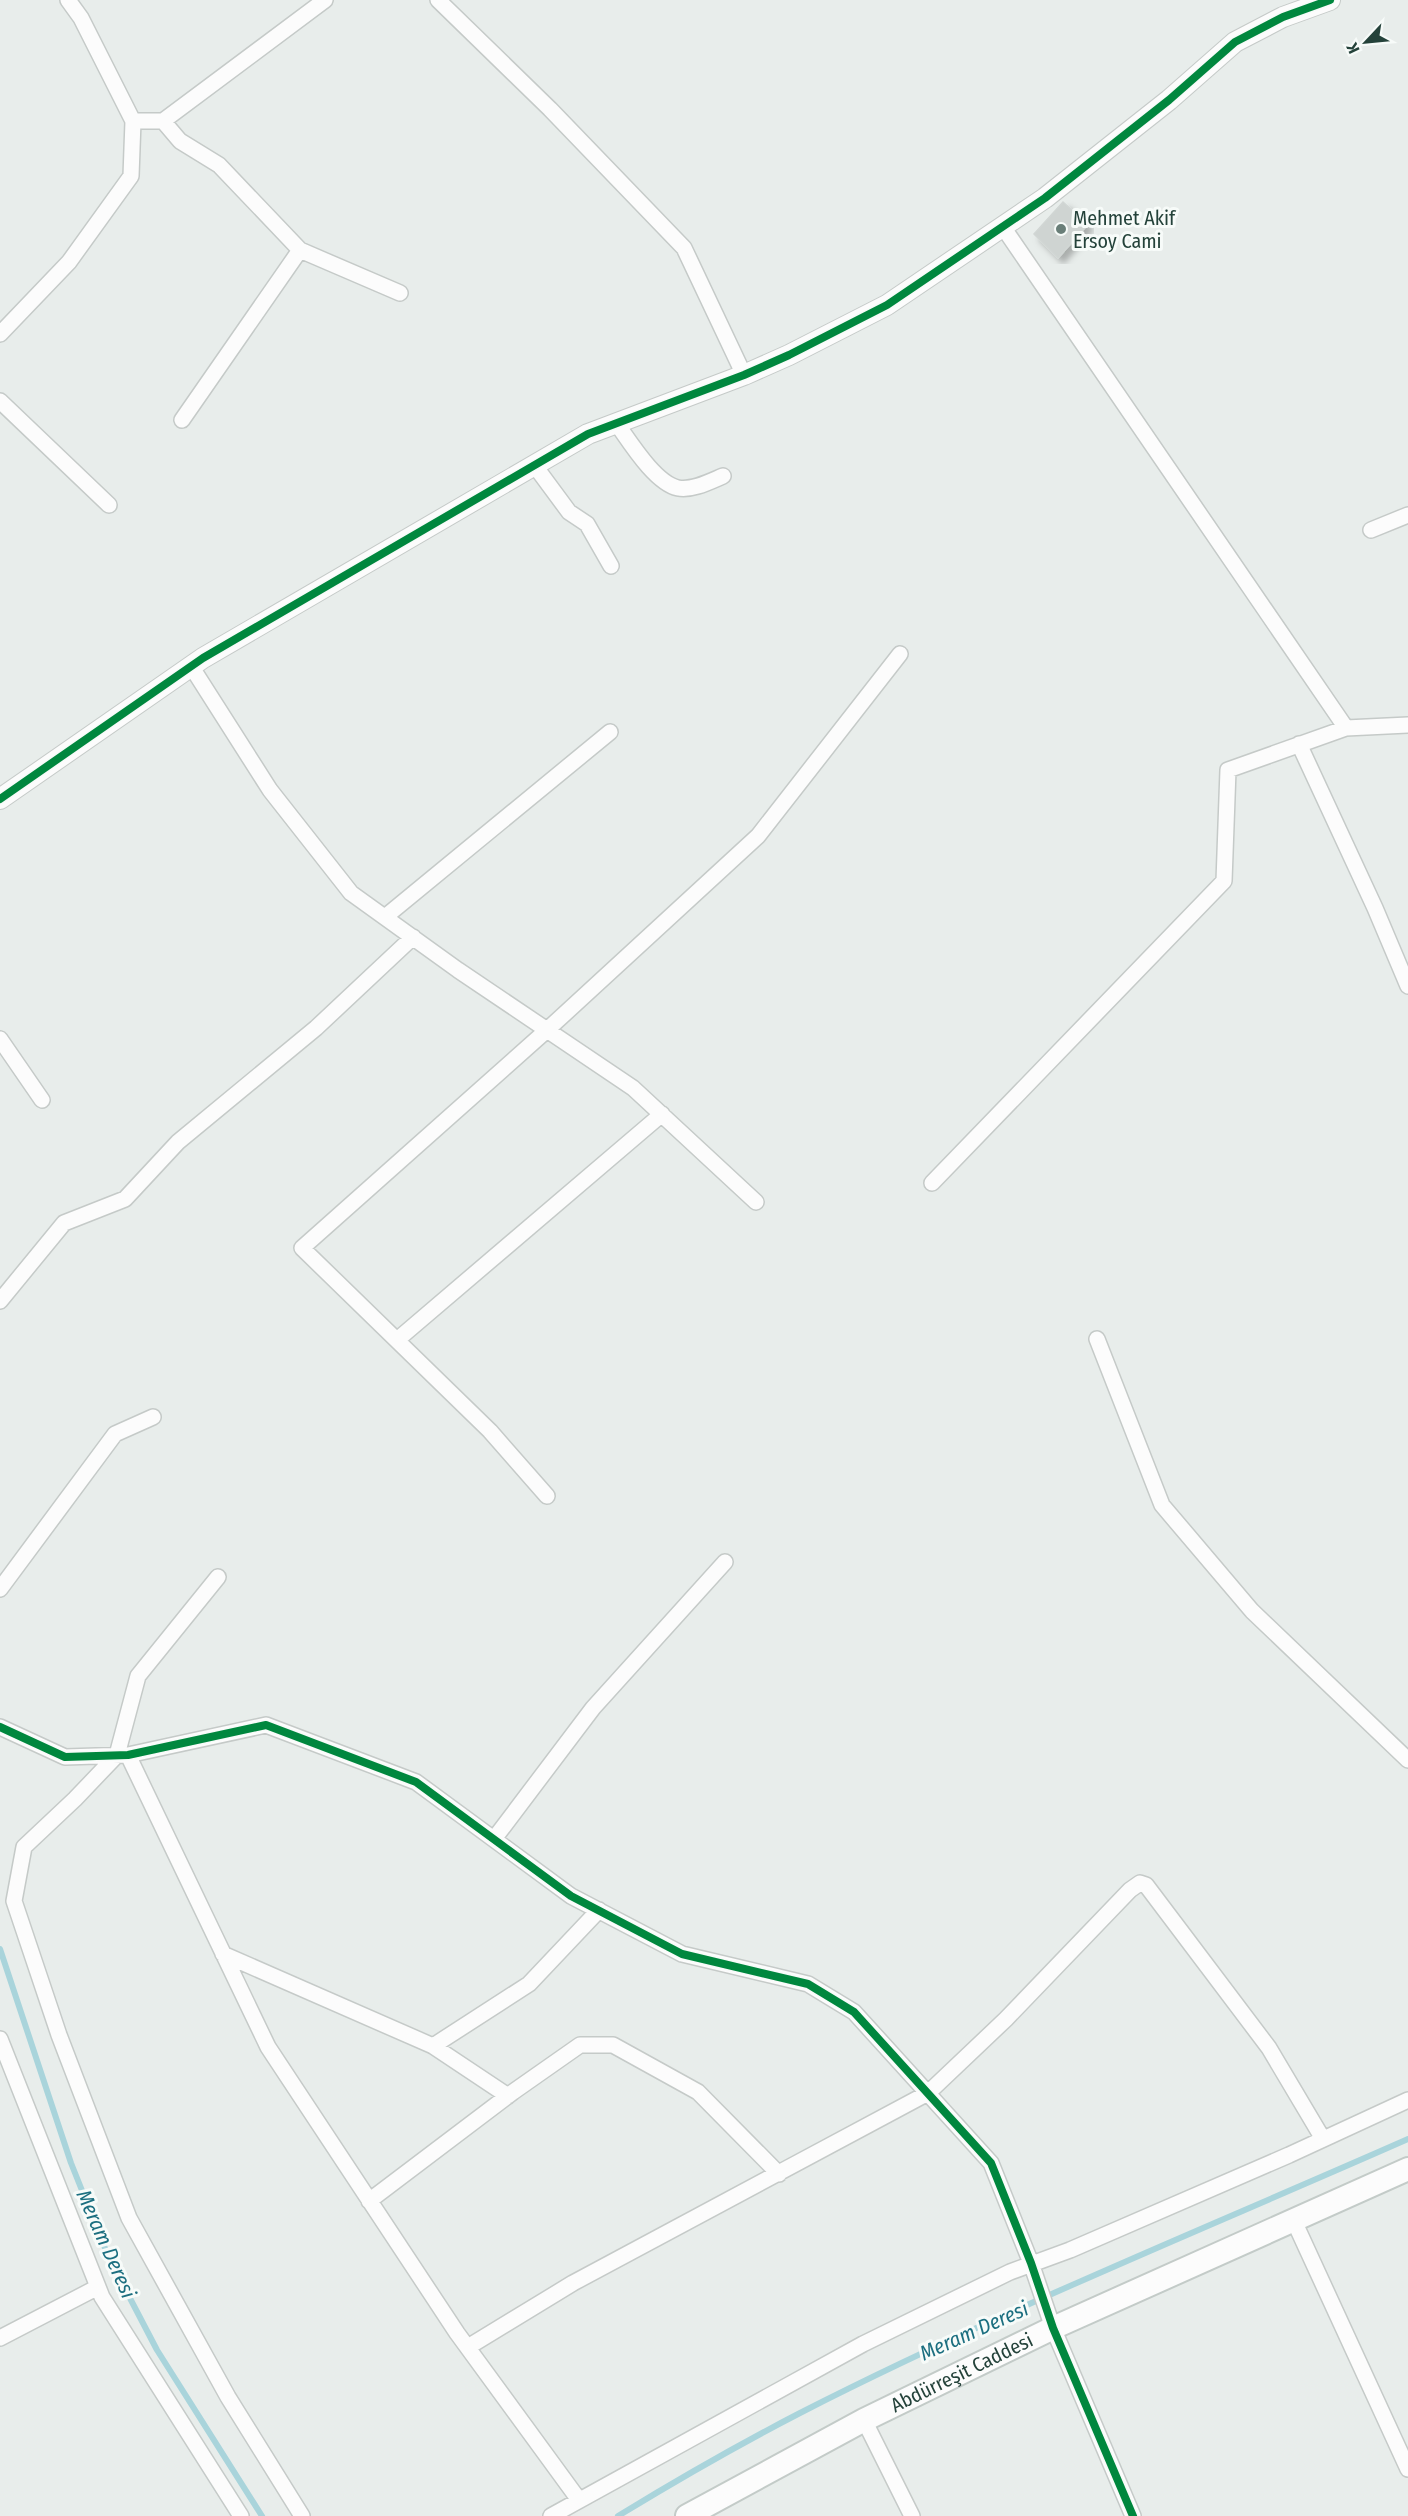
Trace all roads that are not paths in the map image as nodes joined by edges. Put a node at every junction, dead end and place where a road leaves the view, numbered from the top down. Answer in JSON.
{"nodes":[{"id":1,"x":68,"y":0,"type":"edge"},
{"id":2,"x":325,"y":0,"type":"edge"},
{"id":3,"x":438,"y":0,"type":"edge"},
{"id":4,"x":1330,"y":0,"type":"edge"},
{"id":5,"x":133,"y":121,"type":"junction"},
{"id":6,"x":163,"y":121,"type":"junction"},
{"id":7,"x":1003,"y":227,"type":"junction"},
{"id":8,"x":300,"y":250,"type":"junction"},
{"id":9,"x":400,"y":293,"type":"dead end"},
{"id":10,"x":0,"y":334,"type":"edge"},
{"id":11,"x":744,"y":375,"type":"junction"},
{"id":12,"x":0,"y":400,"type":"edge"},
{"id":13,"x":182,"y":420,"type":"dead end"},
{"id":14,"x":616,"y":424,"type":"junction"},
{"id":15,"x":535,"y":466,"type":"junction"},
{"id":16,"x":723,"y":476,"type":"dead end"},
{"id":17,"x":109,"y":505,"type":"dead end"},
{"id":18,"x":1408,"y":515,"type":"edge"},
{"id":19,"x":1371,"y":531,"type":"dead end"},
{"id":20,"x":611,"y":566,"type":"dead end"},
{"id":21,"x":900,"y":654,"type":"dead end"},
{"id":22,"x":191,"y":666,"type":"junction"},
{"id":23,"x":1408,"y":725,"type":"edge"},
{"id":24,"x":1346,"y":728,"type":"junction"},
{"id":25,"x":610,"y":732,"type":"dead end"},
{"id":26,"x":1299,"y":744,"type":"junction"},
{"id":27,"x":0,"y":800,"type":"edge"},
{"id":28,"x":385,"y":917,"type":"junction"},
{"id":29,"x":413,"y":937,"type":"junction"},
{"id":30,"x":1408,"y":986,"type":"edge"},
{"id":31,"x":548,"y":1030,"type":"junction"},
{"id":32,"x":0,"y":1039,"type":"edge"},
{"id":33,"x":42,"y":1100,"type":"dead end"},
{"id":34,"x":662,"y":1114,"type":"junction"},
{"id":35,"x":932,"y":1183,"type":"dead end"},
{"id":36,"x":756,"y":1202,"type":"dead end"},
{"id":37,"x":0,"y":1301,"type":"edge"},
{"id":38,"x":1097,"y":1339,"type":"dead end"},
{"id":39,"x":397,"y":1340,"type":"junction"},
{"id":40,"x":153,"y":1417,"type":"dead end"},
{"id":41,"x":547,"y":1496,"type":"dead end"},
{"id":42,"x":725,"y":1562,"type":"dead end"},
{"id":43,"x":218,"y":1577,"type":"dead end"},
{"id":44,"x":0,"y":1589,"type":"edge"},
{"id":45,"x":0,"y":1727,"type":"edge"},
{"id":46,"x":122,"y":1755,"type":"junction"},
{"id":47,"x":1408,"y":1760,"type":"edge"},
{"id":48,"x":494,"y":1839,"type":"junction"},
{"id":49,"x":599,"y":1910,"type":"junction"},
{"id":50,"x":223,"y":1954,"type":"junction"},
{"id":51,"x":0,"y":2039,"type":"edge"},
{"id":52,"x":433,"y":2046,"type":"junction"},
{"id":53,"x":928,"y":2093,"type":"junction"},
{"id":54,"x":508,"y":2096,"type":"junction"},
{"id":55,"x":1408,"y":2100,"type":"edge"},
{"id":56,"x":1323,"y":2139,"type":"junction"},
{"id":57,"x":1408,"y":2169,"type":"edge"},
{"id":58,"x":779,"y":2174,"type":"junction"},
{"id":59,"x":369,"y":2201,"type":"junction"},
{"id":60,"x":1294,"y":2221,"type":"junction"},
{"id":61,"x":1031,"y":2263,"type":"junction"},
{"id":62,"x":98,"y":2287,"type":"junction"},
{"id":63,"x":1051,"y":2321,"type":"junction"},
{"id":64,"x":0,"y":2338,"type":"edge"},
{"id":65,"x":468,"y":2347,"type":"junction"},
{"id":66,"x":864,"y":2420,"type":"junction"},
{"id":67,"x":1408,"y":2469,"type":"edge"},
{"id":68,"x":579,"y":2500,"type":"junction"},
{"id":69,"x":242,"y":2516,"type":"edge"},
{"id":70,"x":302,"y":2516,"type":"edge"},
{"id":71,"x":551,"y":2516,"type":"edge"},
{"id":72,"x":687,"y":2516,"type":"edge"},
{"id":73,"x":912,"y":2516,"type":"edge"},
{"id":74,"x":1133,"y":2516,"type":"edge"}],
"edges":[{"from":1,"to":5,"type":"street"},
{"from":2,"to":6,"type":"street"},
{"from":3,"to":11,"type":"street"},
{"from":4,"to":7,"type":"street"},
{"from":5,"to":6,"type":"street"},
{"from":5,"to":10,"type":"street"},
{"from":6,"to":8,"type":"street"},
{"from":7,"to":11,"type":"street"},
{"from":7,"to":24,"type":"street"},
{"from":8,"to":9,"type":"street"},
{"from":8,"to":13,"type":"street"},
{"from":11,"to":14,"type":"street"},
{"from":12,"to":17,"type":"street"},
{"from":14,"to":15,"type":"street"},
{"from":14,"to":16,"type":"street"},
{"from":15,"to":20,"type":"street"},
{"from":15,"to":22,"type":"street"},
{"from":18,"to":19,"type":"street"},
{"from":21,"to":31,"type":"street"},
{"from":22,"to":27,"type":"street"},
{"from":22,"to":28,"type":"street"},
{"from":23,"to":24,"type":"street"},
{"from":24,"to":26,"type":"street"},
{"from":25,"to":28,"type":"street"},
{"from":26,"to":30,"type":"street"},
{"from":26,"to":35,"type":"street"},
{"from":28,"to":29,"type":"street"},
{"from":29,"to":31,"type":"street"},
{"from":29,"to":37,"type":"street"},
{"from":31,"to":34,"type":"street"},
{"from":31,"to":39,"type":"street"},
{"from":32,"to":33,"type":"street"},
{"from":34,"to":36,"type":"street"},
{"from":34,"to":39,"type":"street"},
{"from":38,"to":47,"type":"street"},
{"from":39,"to":41,"type":"street"},
{"from":40,"to":44,"type":"street"},
{"from":42,"to":48,"type":"street"},
{"from":43,"to":46,"type":"street"},
{"from":45,"to":46,"type":"street"},
{"from":46,"to":48,"type":"street"},
{"from":46,"to":50,"type":"street"},
{"from":46,"to":70,"type":"street"},
{"from":48,"to":49,"type":"street"},
{"from":49,"to":52,"type":"street"},
{"from":49,"to":53,"type":"street"},
{"from":50,"to":52,"type":"street"},
{"from":50,"to":59,"type":"street"},
{"from":51,"to":62,"type":"street"},
{"from":52,"to":54,"type":"street"},
{"from":53,"to":56,"type":"street"},
{"from":53,"to":58,"type":"street"},
{"from":53,"to":61,"type":"street"},
{"from":54,"to":58,"type":"street"},
{"from":54,"to":59,"type":"street"},
{"from":55,"to":56,"type":"street"},
{"from":56,"to":61,"type":"street"},
{"from":57,"to":60,"type":"main road","name":"Abdürreşit Caddesi"},
{"from":58,"to":65,"type":"street"},
{"from":59,"to":65,"type":"street"},
{"from":60,"to":63,"type":"main road","name":"Abdürreşit Caddesi"},
{"from":60,"to":67,"type":"street"},
{"from":61,"to":63,"type":"street"},
{"from":61,"to":68,"type":"street"},
{"from":62,"to":64,"type":"street"},
{"from":62,"to":69,"type":"street"},
{"from":63,"to":66,"type":"main road","name":"Abdürreşit Caddesi"},
{"from":63,"to":74,"type":"street"},
{"from":65,"to":68,"type":"street"},
{"from":66,"to":72,"type":"main road","name":"Abdürreşit Caddesi"},
{"from":66,"to":73,"type":"street"},
{"from":68,"to":71,"type":"street"}]}
